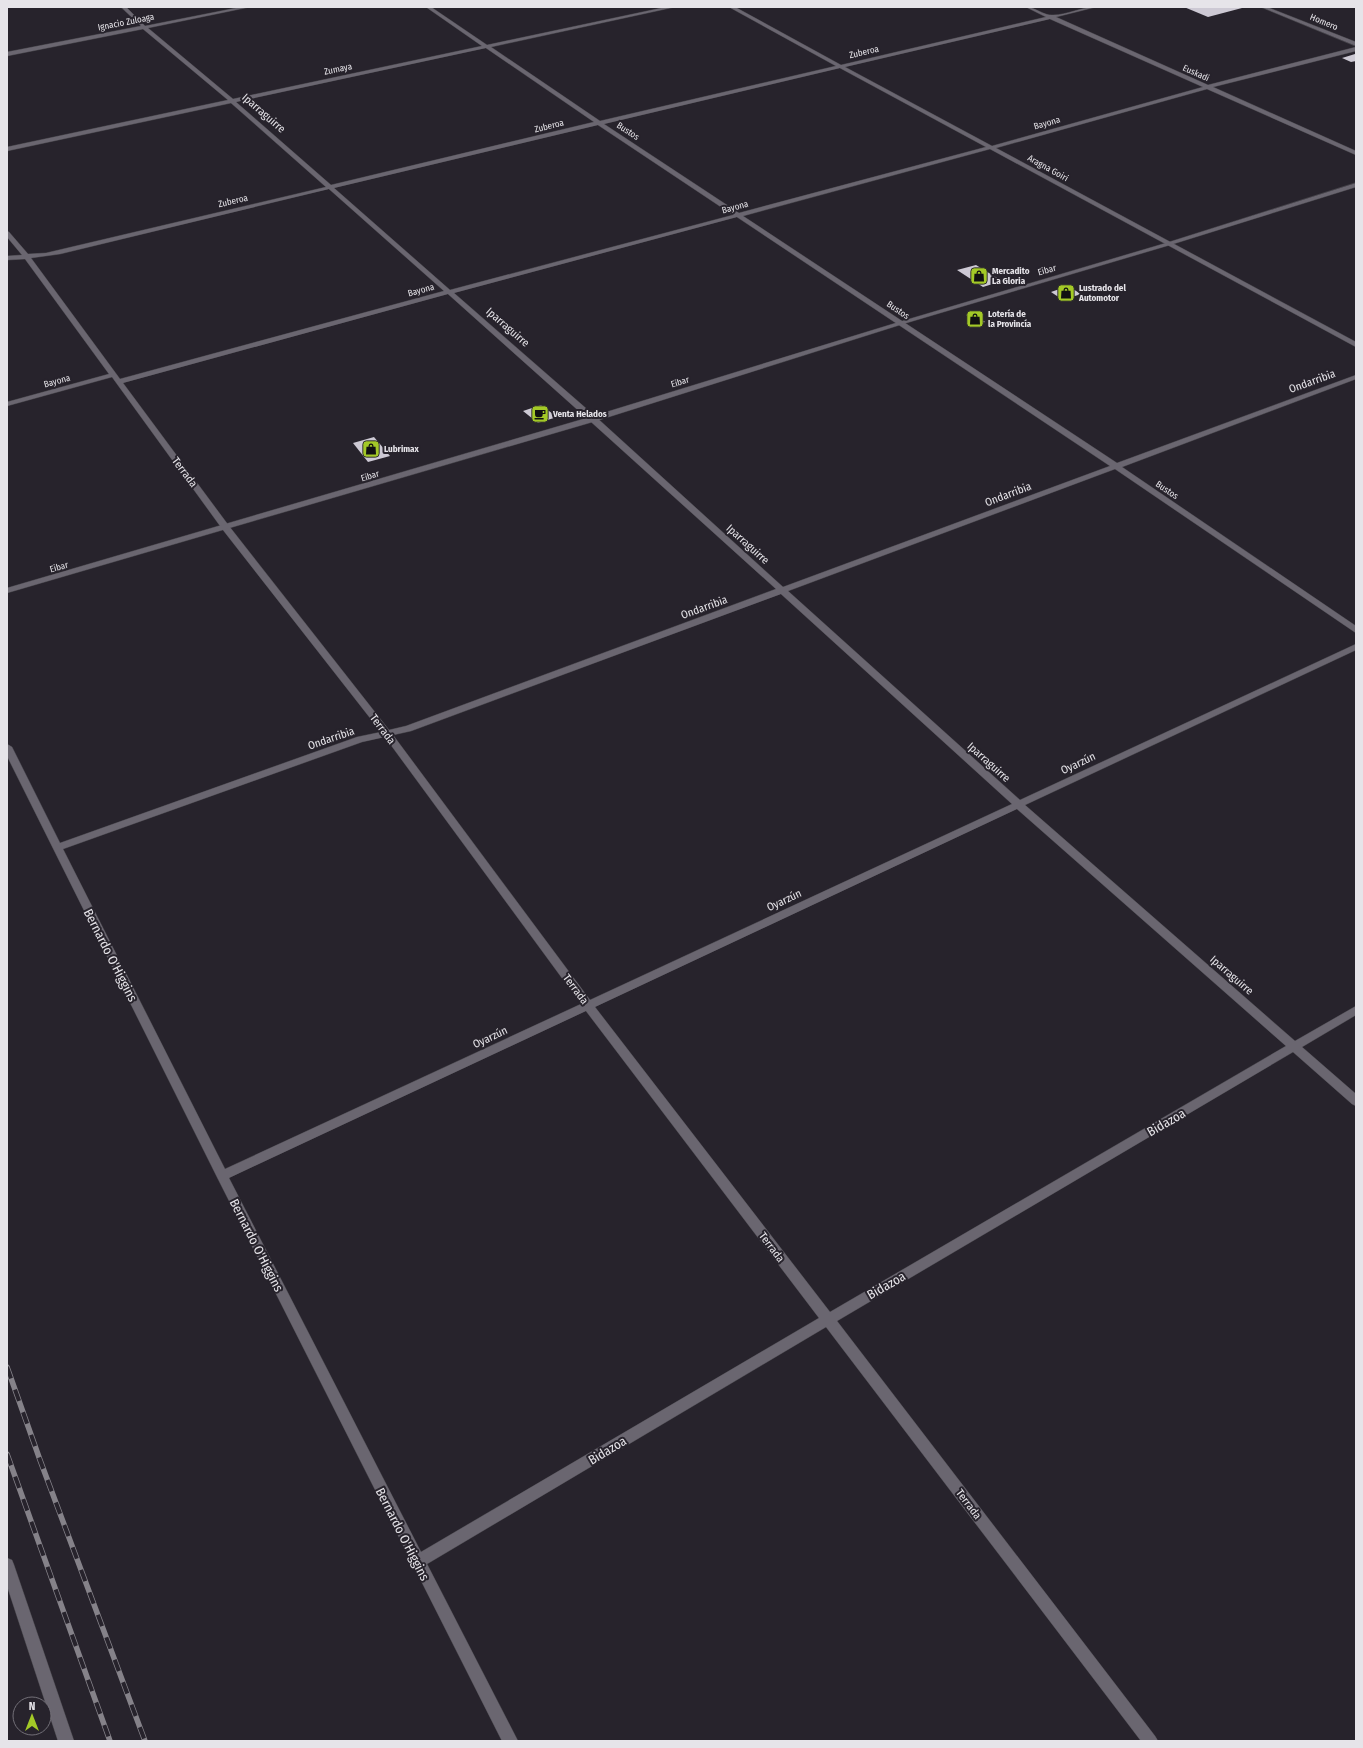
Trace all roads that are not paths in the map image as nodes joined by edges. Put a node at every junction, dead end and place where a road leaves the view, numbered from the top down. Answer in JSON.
{"nodes":[{"id":1,"x":123,"y":7,"type":"edge"},
{"id":2,"x":248,"y":7,"type":"edge"},
{"id":3,"x":428,"y":7,"type":"edge"},
{"id":4,"x":673,"y":7,"type":"edge"},
{"id":5,"x":731,"y":7,"type":"edge"},
{"id":6,"x":1028,"y":7,"type":"edge"},
{"id":7,"x":1094,"y":7,"type":"edge"},
{"id":8,"x":1263,"y":7,"type":"edge"},
{"id":9,"x":1051,"y":17,"type":"junction"},
{"id":10,"x":144,"y":27,"type":"junction"},
{"id":11,"x":1356,"y":44,"type":"edge"},
{"id":12,"x":489,"y":47,"type":"junction"},
{"id":13,"x":1356,"y":49,"type":"edge"},
{"id":14,"x":7,"y":54,"type":"edge"},
{"id":15,"x":841,"y":66,"type":"junction"},
{"id":16,"x":1208,"y":87,"type":"junction"},
{"id":17,"x":231,"y":100,"type":"junction"},
{"id":18,"x":599,"y":123,"type":"junction"},
{"id":19,"x":993,"y":147,"type":"junction"},
{"id":20,"x":7,"y":148,"type":"edge"},
{"id":21,"x":1356,"y":153,"type":"edge"},
{"id":22,"x":1356,"y":185,"type":"edge"},
{"id":23,"x":331,"y":188,"type":"junction"},
{"id":24,"x":740,"y":215,"type":"junction"},
{"id":25,"x":7,"y":233,"type":"edge"},
{"id":26,"x":1168,"y":244,"type":"junction"},
{"id":27,"x":26,"y":256,"type":"junction"},
{"id":28,"x":7,"y":258,"type":"edge"},
{"id":29,"x":449,"y":292,"type":"junction"},
{"id":30,"x":901,"y":323,"type":"junction"},
{"id":31,"x":1356,"y":345,"type":"edge"},
{"id":32,"x":112,"y":375,"type":"junction"},
{"id":33,"x":1356,"y":377,"type":"edge"},
{"id":34,"x":118,"y":382,"type":"junction"},
{"id":35,"x":7,"y":404,"type":"edge"},
{"id":36,"x":593,"y":419,"type":"junction"},
{"id":37,"x":1114,"y":465,"type":"junction"},
{"id":38,"x":226,"y":528,"type":"junction"},
{"id":39,"x":7,"y":591,"type":"edge"},
{"id":40,"x":781,"y":591,"type":"junction"},
{"id":41,"x":1356,"y":630,"type":"edge"},
{"id":42,"x":1356,"y":647,"type":"edge"},
{"id":43,"x":387,"y":733,"type":"junction"},
{"id":44,"x":7,"y":747,"type":"edge"},
{"id":45,"x":1018,"y":804,"type":"junction"},
{"id":46,"x":57,"y":848,"type":"junction"},
{"id":47,"x":588,"y":1005,"type":"junction"},
{"id":48,"x":1356,"y":1010,"type":"edge"},
{"id":49,"x":1295,"y":1046,"type":"junction"},
{"id":50,"x":1356,"y":1101,"type":"edge"},
{"id":51,"x":222,"y":1176,"type":"junction"},
{"id":52,"x":827,"y":1320,"type":"junction"},
{"id":53,"x":418,"y":1562,"type":"junction"},
{"id":54,"x":7,"y":1565,"type":"edge"},
{"id":55,"x":66,"y":1741,"type":"edge"},
{"id":56,"x":510,"y":1741,"type":"edge"},
{"id":57,"x":1150,"y":1741,"type":"edge"}],
"edges":[{"from":1,"to":10,"type":"street","name":"Iparraguirre"},
{"from":2,"to":10,"type":"street","name":"Ignacio Zuloaga"},
{"from":3,"to":12,"type":"street","name":"Bustos"},
{"from":4,"to":12,"type":"street","name":"Zumaya"},
{"from":5,"to":15,"type":"street","name":"Aragna Goiri"},
{"from":6,"to":9,"type":"street","name":"Euskadi"},
{"from":7,"to":9,"type":"street","name":"Zuberoa"},
{"from":8,"to":11,"type":"street","name":"Homero"},
{"from":9,"to":15,"type":"street","name":"Zuberoa"},
{"from":9,"to":16,"type":"street","name":"Euskadi"},
{"from":10,"to":14,"type":"street","name":"Ignacio Zuloaga"},
{"from":10,"to":17,"type":"street","name":"Iparraguirre"},
{"from":12,"to":17,"type":"street","name":"Zumaya"},
{"from":12,"to":18,"type":"street","name":"Bustos"},
{"from":13,"to":16,"type":"street","name":"Bayona"},
{"from":15,"to":18,"type":"street","name":"Zuberoa"},
{"from":15,"to":19,"type":"street","name":"Aragna Goiri"},
{"from":16,"to":19,"type":"street","name":"Bayona"},
{"from":16,"to":21,"type":"street","name":"Euskadi"},
{"from":17,"to":20,"type":"street","name":"Zumaya"},
{"from":17,"to":23,"type":"street","name":"Iparraguirre"},
{"from":18,"to":23,"type":"street","name":"Zuberoa"},
{"from":18,"to":24,"type":"street","name":"Bustos"},
{"from":19,"to":24,"type":"street","name":"Bayona"},
{"from":19,"to":26,"type":"street","name":"Aragna Goiri"},
{"from":22,"to":26,"type":"street","name":"Eibar"},
{"from":23,"to":27,"type":"street","name":"Zuberoa"},
{"from":23,"to":29,"type":"street","name":"Iparraguirre"},
{"from":24,"to":29,"type":"street","name":"Bayona"},
{"from":24,"to":30,"type":"street","name":"Bustos"},
{"from":25,"to":27,"type":"street","name":"Terrada"},
{"from":26,"to":30,"type":"street","name":"Eibar"},
{"from":26,"to":31,"type":"street","name":"Aragna Goiri"},
{"from":27,"to":28,"type":"street","name":"Zuberoa"},
{"from":27,"to":32,"type":"street","name":"Terrada"},
{"from":29,"to":34,"type":"street","name":"Bayona"},
{"from":29,"to":36,"type":"street","name":"Iparraguirre"},
{"from":30,"to":36,"type":"street","name":"Eibar"},
{"from":30,"to":37,"type":"street","name":"Bustos"},
{"from":32,"to":34,"type":"street","name":"Terrada"},
{"from":32,"to":35,"type":"street","name":"Bayona"},
{"from":33,"to":37,"type":"street","name":"Ondarribia"},
{"from":34,"to":38,"type":"street","name":"Terrada"},
{"from":36,"to":38,"type":"street","name":"Eibar"},
{"from":36,"to":40,"type":"street","name":"Iparraguirre"},
{"from":37,"to":40,"type":"street","name":"Ondarribia"},
{"from":37,"to":41,"type":"street","name":"Bustos"},
{"from":38,"to":39,"type":"street","name":"Eibar"},
{"from":38,"to":43,"type":"street","name":"Terrada"},
{"from":40,"to":43,"type":"street","name":"Ondarribia"},
{"from":40,"to":45,"type":"street","name":"Iparraguirre"},
{"from":42,"to":45,"type":"street","name":"Oyarzún"},
{"from":43,"to":46,"type":"street","name":"Ondarribia"},
{"from":43,"to":47,"type":"street","name":"Terrada"},
{"from":44,"to":46,"type":"street","name":"Bernardo O'Higgins"},
{"from":45,"to":47,"type":"street","name":"Oyarzún"},
{"from":45,"to":49,"type":"street","name":"Iparraguirre"},
{"from":46,"to":51,"type":"street","name":"Bernardo O'Higgins"},
{"from":47,"to":51,"type":"street","name":"Oyarzún"},
{"from":47,"to":52,"type":"street","name":"Terrada"},
{"from":48,"to":49,"type":"street","name":"Bidazoa"},
{"from":49,"to":50,"type":"street","name":"Iparraguirre"},
{"from":49,"to":52,"type":"street","name":"Bidazoa"},
{"from":51,"to":53,"type":"street","name":"Bernardo O'Higgins"},
{"from":52,"to":53,"type":"street","name":"Bidazoa"},
{"from":52,"to":57,"type":"street","name":"Terrada"},
{"from":53,"to":56,"type":"street","name":"Bernardo O'Higgins"},
{"from":54,"to":55,"type":"street"}]}
